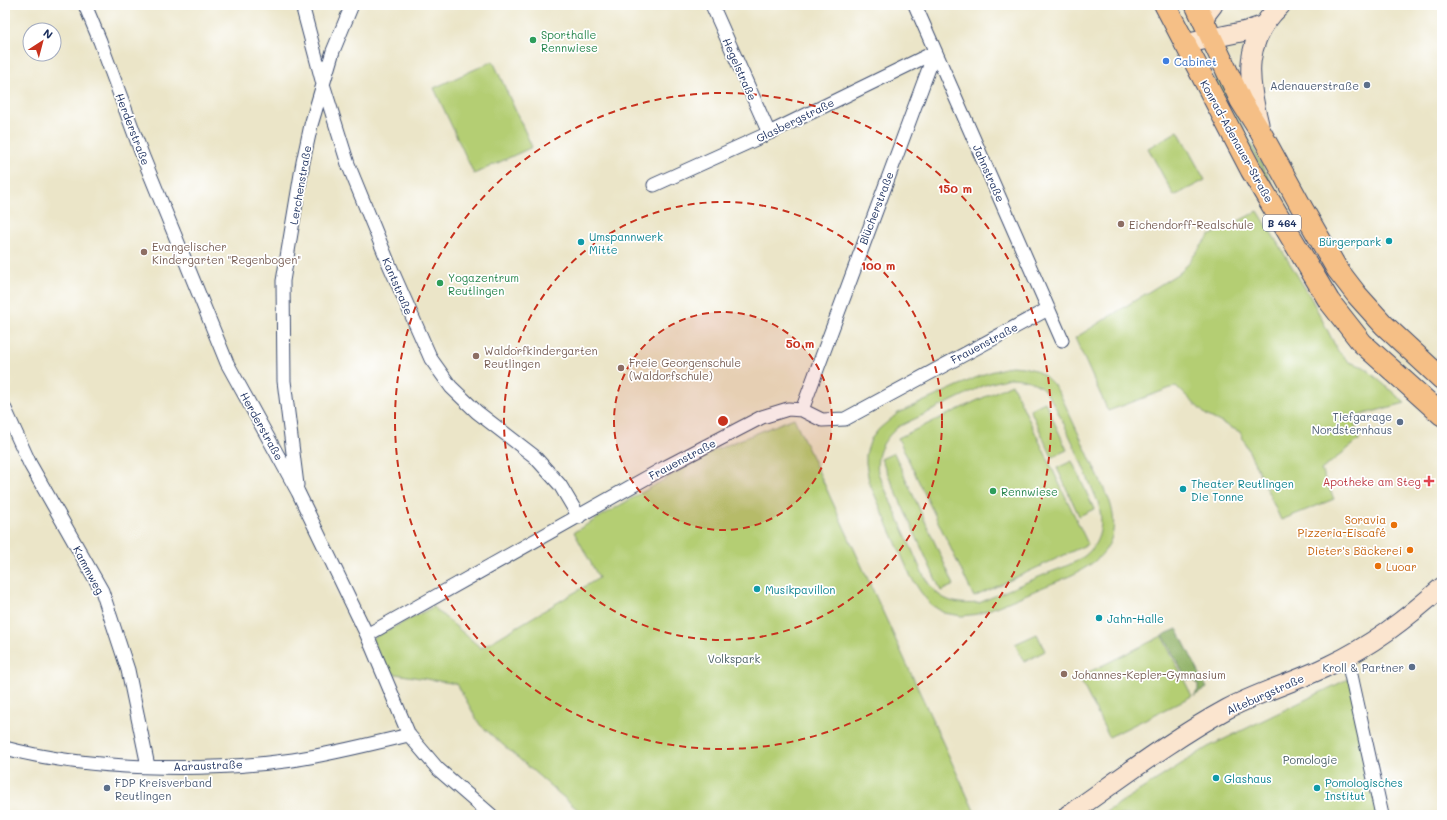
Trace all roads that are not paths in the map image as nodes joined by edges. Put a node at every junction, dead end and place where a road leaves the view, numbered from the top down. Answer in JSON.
{"nodes":[{"id":1,"x":85,"y":5,"type":"edge"},
{"id":2,"x":302,"y":5,"type":"edge"},
{"id":3,"x":352,"y":5,"type":"edge"},
{"id":4,"x":712,"y":5,"type":"edge"},
{"id":5,"x":915,"y":5,"type":"edge"},
{"id":6,"x":1165,"y":5,"type":"edge"},
{"id":7,"x":1204,"y":9,"type":"edge"},
{"id":8,"x":1270,"y":12,"type":"edge"},
{"id":9,"x":1212,"y":38,"type":"junction"},
{"id":10,"x":1184,"y":44,"type":"junction"},
{"id":11,"x":935,"y":52,"type":"junction"},
{"id":12,"x":323,"y":84,"type":"junction"},
{"id":13,"x":769,"y":133,"type":"junction"},
{"id":14,"x":1261,"y":133,"type":"junction"},
{"id":15,"x":654,"y":185,"type":"dead end"},
{"id":16,"x":1048,"y":309,"type":"junction"},
{"id":17,"x":1062,"y":340,"type":"dead end"},
{"id":18,"x":1442,"y":379,"type":"edge"},
{"id":19,"x":5,"y":409,"type":"edge"},
{"id":20,"x":802,"y":410,"type":"junction"},
{"id":21,"x":1442,"y":415,"type":"edge"},
{"id":22,"x":298,"y":492,"type":"junction"},
{"id":23,"x":579,"y":517,"type":"junction"},
{"id":24,"x":1442,"y":587,"type":"edge"},
{"id":25,"x":367,"y":635,"type":"junction"},
{"id":26,"x":1347,"y":657,"type":"junction"},
{"id":27,"x":409,"y":735,"type":"junction"},
{"id":28,"x":5,"y":748,"type":"edge"},
{"id":29,"x":148,"y":766,"type":"junction"},
{"id":30,"x":491,"y":815,"type":"edge"},
{"id":31,"x":1068,"y":815,"type":"edge"},
{"id":32,"x":1382,"y":815,"type":"edge"}],
"edges":[{"from":1,"to":22,"type":"street","name":"Herderstraße"},
{"from":2,"to":12,"type":"street","name":"Kantstraße"},
{"from":3,"to":12,"type":"street","name":"Lerchenstraße"},
{"from":4,"to":13,"type":"street","name":"Hegelstraße"},
{"from":5,"to":11,"type":"street","name":"Jahnstraße"},
{"from":6,"to":10,"type":"main road","name":"Konrad-Adenauer-Straße","number":"B 464"},
{"from":7,"to":9,"type":"main road","name":"Konrad-Adenauer-Straße","number":"B 464"},
{"from":7,"to":10,"type":"main road"},
{"from":8,"to":9,"type":"main road"},
{"from":8,"to":14,"type":"main road","name":"Konrad-Adenauer-Straße"},
{"from":9,"to":10,"type":"main road"},
{"from":9,"to":14,"type":"main road","name":"Konrad-Adenauer-Straße","number":"B 464"},
{"from":10,"to":21,"type":"main road","name":"Konrad-Adenauer-Straße","number":"B 464"},
{"from":11,"to":13,"type":"street","name":"Glasbergstraße"},
{"from":11,"to":16,"type":"street","name":"Jahnstraße"},
{"from":11,"to":20,"type":"street","name":"Blücherstraße"},
{"from":12,"to":22,"type":"street","name":"Lerchenstraße"},
{"from":12,"to":23,"type":"street","name":"Kantstraße"},
{"from":13,"to":15,"type":"street","name":"Glasbergstraße"},
{"from":14,"to":18,"type":"main road","name":"Konrad-Adenauer-Straße","number":"B 464"},
{"from":16,"to":17,"type":"street","name":"Jahnstraße"},
{"from":16,"to":20,"type":"street","name":"Frauenstraße"},
{"from":19,"to":29,"type":"street","name":"Kammweg"},
{"from":20,"to":23,"type":"street","name":"Frauenstraße"},
{"from":22,"to":25,"type":"street","name":"Herderstraße"},
{"from":23,"to":25,"type":"street","name":"Frauenstraße"},
{"from":24,"to":26,"type":"main road","name":"Alteburgstraße"},
{"from":25,"to":27,"type":"street","name":"Herderstraße"},
{"from":26,"to":31,"type":"main road","name":"Alteburgstraße"},
{"from":26,"to":32,"type":"street"},
{"from":27,"to":29,"type":"street","name":"Aaraustraße"},
{"from":27,"to":30,"type":"street","name":"Herderstraße"},
{"from":28,"to":29,"type":"street","name":"Aaraustraße"}]}
